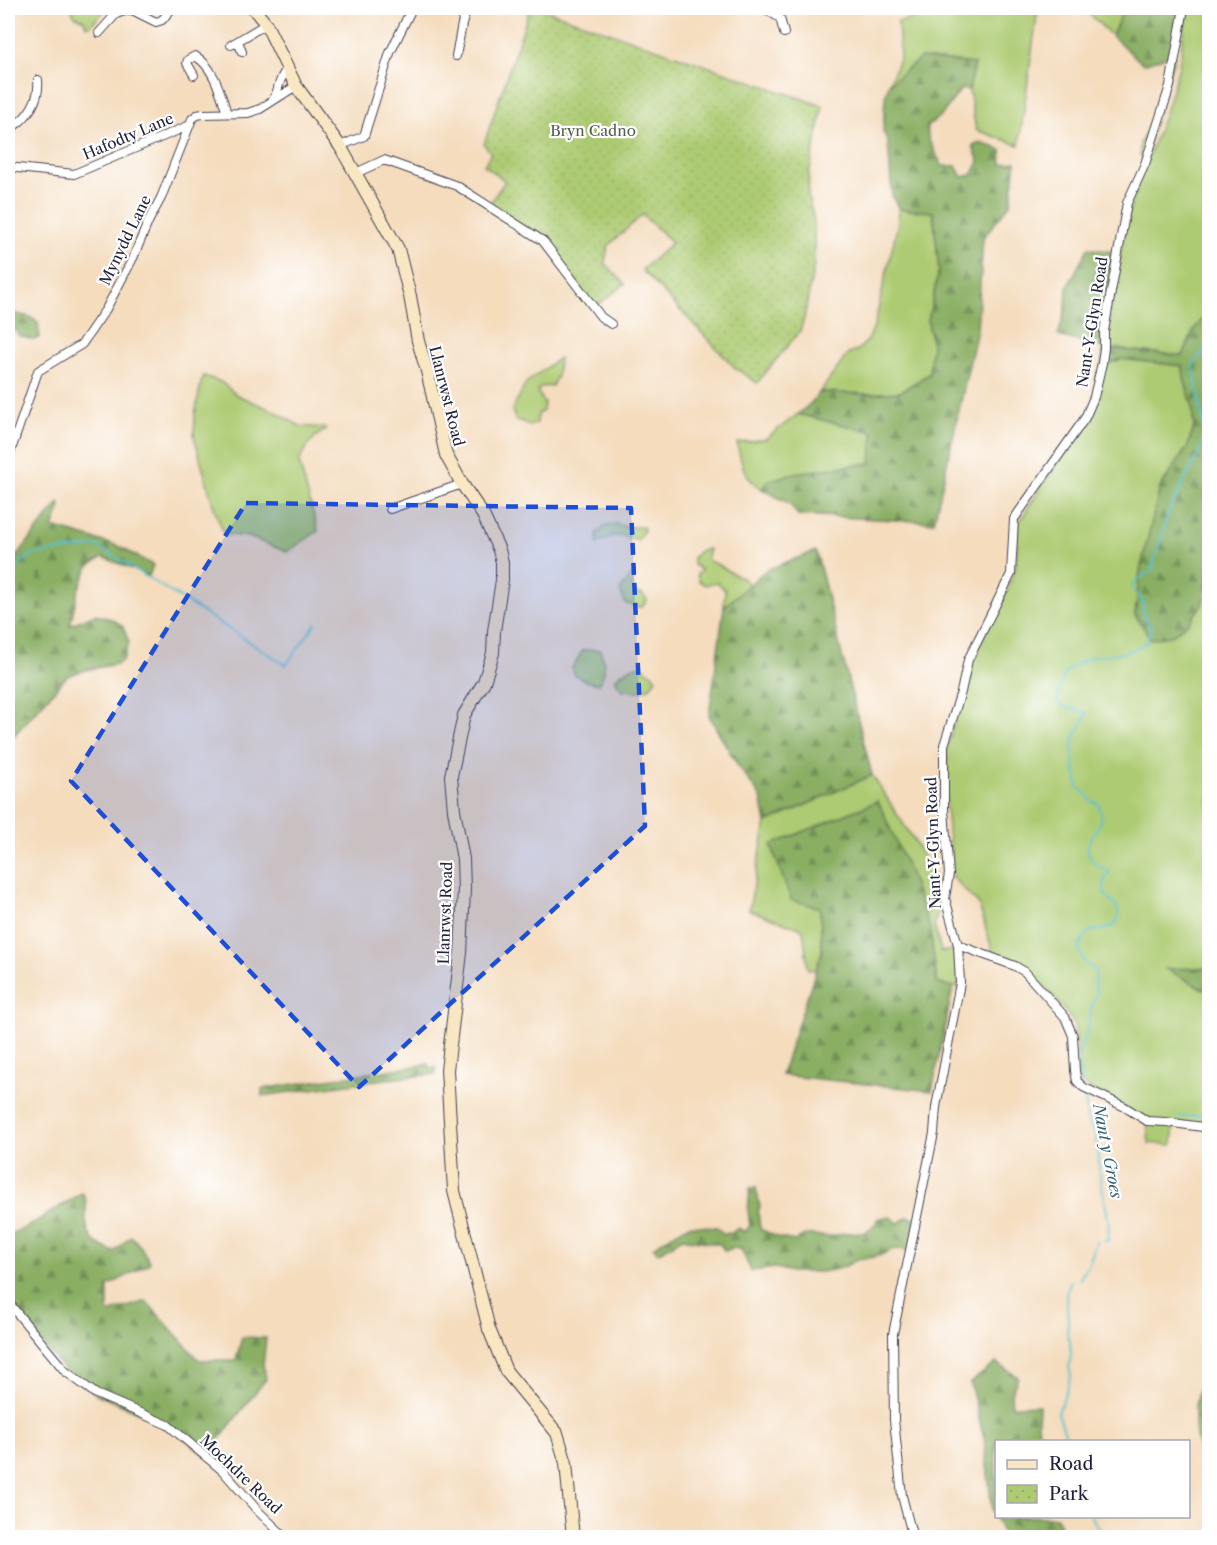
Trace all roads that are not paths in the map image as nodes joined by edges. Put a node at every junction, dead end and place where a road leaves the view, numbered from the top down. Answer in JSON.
{"nodes":[{"id":1,"x":172,"y":8,"type":"edge"},
{"id":2,"x":253,"y":8,"type":"edge"},
{"id":3,"x":412,"y":8,"type":"edge"},
{"id":4,"x":467,"y":8,"type":"edge"},
{"id":5,"x":764,"y":8,"type":"edge"},
{"id":6,"x":1184,"y":8,"type":"edge"},
{"id":7,"x":266,"y":24,"type":"junction"},
{"id":8,"x":99,"y":33,"type":"dead end"},
{"id":9,"x":784,"y":33,"type":"dead end"},
{"id":10,"x":242,"y":52,"type":"dead end"},
{"id":11,"x":456,"y":56,"type":"dead end"},
{"id":12,"x":287,"y":69,"type":"junction"},
{"id":13,"x":194,"y":75,"type":"dead end"},
{"id":14,"x":38,"y":80,"type":"dead end"},
{"id":15,"x":296,"y":86,"type":"junction"},
{"id":16,"x":271,"y":102,"type":"junction"},
{"id":17,"x":8,"y":110,"type":"edge"},
{"id":18,"x":227,"y":113,"type":"junction"},
{"id":19,"x":14,"y":126,"type":"junction"},
{"id":20,"x":188,"y":126,"type":"junction"},
{"id":21,"x":8,"y":140,"type":"edge"},
{"id":22,"x":340,"y":146,"type":"junction"},
{"id":23,"x":8,"y":167,"type":"edge"},
{"id":24,"x":356,"y":173,"type":"junction"},
{"id":25,"x":611,"y":324,"type":"dead end"},
{"id":26,"x":8,"y":452,"type":"edge"},
{"id":27,"x":462,"y":484,"type":"junction"},
{"id":28,"x":390,"y":509,"type":"dead end"},
{"id":29,"x":958,"y":945,"type":"junction"},
{"id":30,"x":1209,"y":1128,"type":"edge"},
{"id":31,"x":8,"y":1302,"type":"edge"},
{"id":32,"x":286,"y":1538,"type":"edge"},
{"id":33,"x":573,"y":1538,"type":"edge"},
{"id":34,"x":913,"y":1538,"type":"edge"}],
"edges":[{"from":1,"to":8,"type":"street"},
{"from":2,"to":7,"type":"main road","name":"Llanrwst Road"},
{"from":3,"to":22,"type":"street"},
{"from":4,"to":11,"type":"street"},
{"from":5,"to":9,"type":"street"},
{"from":6,"to":29,"type":"street","name":"Nant-Y-Glyn Road"},
{"from":7,"to":10,"type":"street"},
{"from":7,"to":12,"type":"main road","name":"Llanrwst Road"},
{"from":12,"to":15,"type":"main road","name":"Llanrwst Road"},
{"from":12,"to":16,"type":"street"},
{"from":13,"to":18,"type":"street"},
{"from":14,"to":19,"type":"street"},
{"from":15,"to":16,"type":"street"},
{"from":15,"to":22,"type":"main road","name":"Llanrwst Road"},
{"from":16,"to":18,"type":"street"},
{"from":17,"to":19,"type":"street"},
{"from":18,"to":20,"type":"street"},
{"from":19,"to":21,"type":"street"},
{"from":20,"to":23,"type":"street","name":"Hafodty Lane"},
{"from":20,"to":26,"type":"street","name":"Mynydd Lane"},
{"from":22,"to":24,"type":"main road","name":"Llanrwst Road"},
{"from":24,"to":25,"type":"street"},
{"from":24,"to":27,"type":"main road","name":"Llanrwst Road"},
{"from":27,"to":28,"type":"street"},
{"from":27,"to":33,"type":"main road","name":"Llanrwst Road"},
{"from":29,"to":30,"type":"street"},
{"from":29,"to":34,"type":"street","name":"Nant-Y-Glyn Road"},
{"from":31,"to":32,"type":"street","name":"Mochdre Road"}]}
